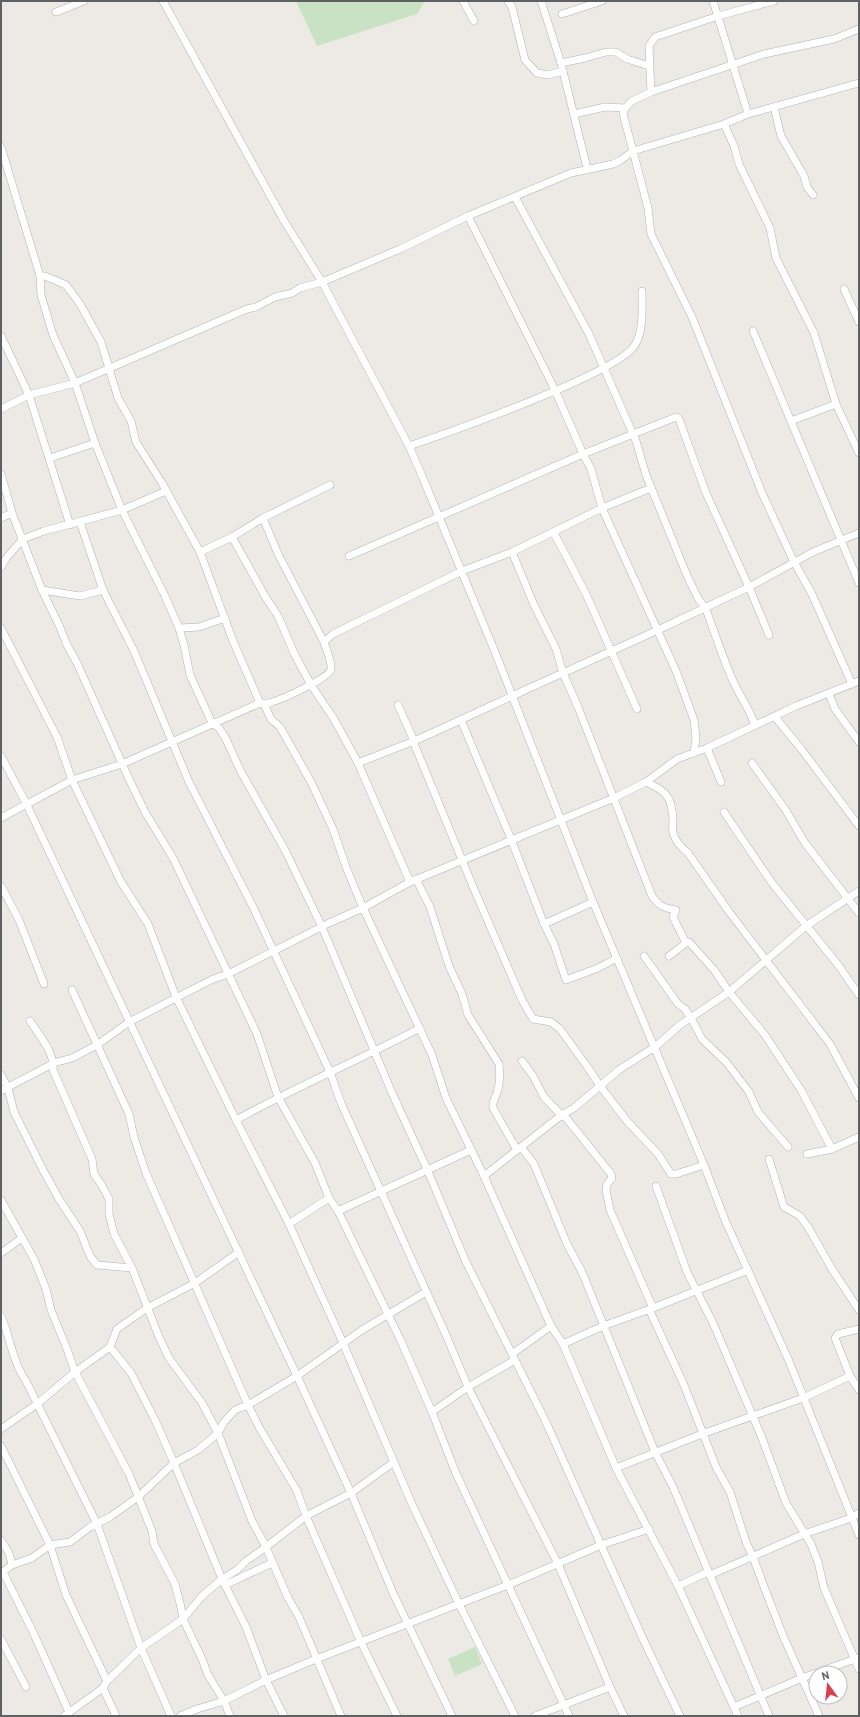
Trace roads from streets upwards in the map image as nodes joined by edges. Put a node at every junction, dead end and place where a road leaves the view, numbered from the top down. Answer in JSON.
{"nodes":[{"id":1,"x":84,"y":1,"type":"edge"},
{"id":2,"x":164,"y":1,"type":"edge"},
{"id":3,"x":463,"y":1,"type":"edge"},
{"id":4,"x":508,"y":1,"type":"edge"},
{"id":5,"x":541,"y":1,"type":"edge"},
{"id":6,"x":602,"y":1,"type":"edge"},
{"id":7,"x":713,"y":1,"type":"edge"},
{"id":8,"x":774,"y":1,"type":"edge"},
{"id":9,"x":56,"y":12,"type":"dead end"},
{"id":10,"x":562,"y":14,"type":"dead end"},
{"id":11,"x":718,"y":16,"type":"junction"},
{"id":12,"x":474,"y":21,"type":"dead end"},
{"id":13,"x":859,"y":29,"type":"edge"},
{"id":14,"x":561,"y":63,"type":"junction"},
{"id":15,"x":733,"y":65,"type":"junction"},
{"id":16,"x":649,"y":66,"type":"junction"},
{"id":17,"x":563,"y":71,"type":"junction"},
{"id":18,"x":859,"y":83,"type":"edge"},
{"id":19,"x":651,"y":92,"type":"junction"},
{"id":20,"x":774,"y":107,"type":"junction"},
{"id":21,"x":625,"y":108,"type":"junction"},
{"id":22,"x":574,"y":114,"type":"junction"},
{"id":23,"x":748,"y":114,"type":"junction"},
{"id":24,"x":724,"y":124,"type":"junction"},
{"id":25,"x":1,"y":147,"type":"edge"},
{"id":26,"x":633,"y":151,"type":"junction"},
{"id":27,"x":588,"y":168,"type":"junction"},
{"id":28,"x":813,"y":195,"type":"dead end"},
{"id":29,"x":515,"y":197,"type":"junction"},
{"id":30,"x":468,"y":216,"type":"junction"},
{"id":31,"x":40,"y":276,"type":"junction"},
{"id":32,"x":322,"y":282,"type":"junction"},
{"id":33,"x":844,"y":289,"type":"dead end"},
{"id":34,"x":642,"y":291,"type":"dead end"},
{"id":35,"x":859,"y":322,"type":"edge"},
{"id":36,"x":753,"y":331,"type":"dead end"},
{"id":37,"x":1,"y":336,"type":"edge"},
{"id":38,"x":109,"y":368,"type":"junction"},
{"id":39,"x":605,"y":369,"type":"junction"},
{"id":40,"x":75,"y":383,"type":"junction"},
{"id":41,"x":555,"y":390,"type":"junction"},
{"id":42,"x":30,"y":395,"type":"junction"},
{"id":43,"x":836,"y":404,"type":"junction"},
{"id":44,"x":1,"y":409,"type":"edge"},
{"id":45,"x":791,"y":421,"type":"junction"},
{"id":46,"x":632,"y":434,"type":"junction"},
{"id":47,"x":95,"y":443,"type":"junction"},
{"id":48,"x":409,"y":446,"type":"junction"},
{"id":49,"x":859,"y":453,"type":"edge"},
{"id":50,"x":583,"y":454,"type":"junction"},
{"id":51,"x":50,"y":458,"type":"junction"},
{"id":52,"x":1,"y":474,"type":"edge"},
{"id":53,"x":330,"y":485,"type":"dead end"},
{"id":54,"x":651,"y":488,"type":"junction"},
{"id":55,"x":166,"y":491,"type":"junction"},
{"id":56,"x":602,"y":508,"type":"junction"},
{"id":57,"x":122,"y":510,"type":"junction"},
{"id":58,"x":12,"y":514,"type":"junction"},
{"id":59,"x":439,"y":516,"type":"junction"},
{"id":60,"x":1,"y":518,"type":"edge"},
{"id":61,"x":263,"y":518,"type":"junction"},
{"id":62,"x":80,"y":522,"type":"junction"},
{"id":63,"x":70,"y":525,"type":"junction"},
{"id":64,"x":554,"y":533,"type":"junction"},
{"id":65,"x":859,"y":533,"type":"edge"},
{"id":66,"x":232,"y":537,"type":"junction"},
{"id":67,"x":22,"y":539,"type":"junction"},
{"id":68,"x":841,"y":541,"type":"junction"},
{"id":69,"x":200,"y":552,"type":"junction"},
{"id":70,"x":512,"y":552,"type":"junction"},
{"id":71,"x":349,"y":556,"type":"dead end"},
{"id":72,"x":794,"y":562,"type":"junction"},
{"id":73,"x":1,"y":566,"type":"edge"},
{"id":74,"x":462,"y":572,"type":"junction"},
{"id":75,"x":859,"y":583,"type":"edge"},
{"id":76,"x":749,"y":587,"type":"junction"},
{"id":77,"x":42,"y":590,"type":"junction"},
{"id":78,"x":103,"y":590,"type":"junction"},
{"id":79,"x":705,"y":608,"type":"junction"},
{"id":80,"x":225,"y":618,"type":"junction"},
{"id":81,"x":1,"y":628,"type":"edge"},
{"id":82,"x":179,"y":628,"type":"junction"},
{"id":83,"x":658,"y":630,"type":"junction"},
{"id":84,"x":769,"y":635,"type":"dead end"},
{"id":85,"x":324,"y":642,"type":"junction"},
{"id":86,"x":611,"y":651,"type":"junction"},
{"id":87,"x":563,"y":673,"type":"junction"},
{"id":88,"x":859,"y":681,"type":"edge"},
{"id":89,"x":852,"y":684,"type":"junction"},
{"id":90,"x":311,"y":685,"type":"junction"},
{"id":91,"x":829,"y":694,"type":"junction"},
{"id":92,"x":511,"y":696,"type":"junction"},
{"id":93,"x":262,"y":704,"type":"junction"},
{"id":94,"x":398,"y":705,"type":"dead end"},
{"id":95,"x":637,"y":709,"type":"dead end"},
{"id":96,"x":775,"y":717,"type":"junction"},
{"id":97,"x":461,"y":720,"type":"junction"},
{"id":98,"x":212,"y":724,"type":"junction"},
{"id":99,"x":755,"y":725,"type":"junction"},
{"id":100,"x":414,"y":741,"type":"junction"},
{"id":101,"x":859,"y":742,"type":"edge"},
{"id":102,"x":172,"y":743,"type":"junction"},
{"id":103,"x":707,"y":748,"type":"junction"},
{"id":104,"x":694,"y":753,"type":"junction"},
{"id":105,"x":1,"y":756,"type":"edge"},
{"id":106,"x":358,"y":763,"type":"junction"},
{"id":107,"x":752,"y":763,"type":"dead end"},
{"id":108,"x":122,"y":764,"type":"junction"},
{"id":109,"x":72,"y":780,"type":"junction"},
{"id":110,"x":646,"y":782,"type":"junction"},
{"id":111,"x":721,"y":782,"type":"dead end"},
{"id":112,"x":614,"y":798,"type":"junction"},
{"id":113,"x":27,"y":805,"type":"junction"},
{"id":114,"x":724,"y":812,"type":"dead end"},
{"id":115,"x":1,"y":818,"type":"edge"},
{"id":116,"x":560,"y":819,"type":"junction"},
{"id":117,"x":859,"y":826,"type":"edge"},
{"id":118,"x":511,"y":839,"type":"junction"},
{"id":119,"x":462,"y":860,"type":"junction"},
{"id":120,"x":413,"y":881,"type":"junction"},
{"id":121,"x":1,"y":886,"type":"edge"},
{"id":122,"x":859,"y":891,"type":"edge"},
{"id":123,"x":848,"y":899,"type":"junction"},
{"id":124,"x":593,"y":902,"type":"junction"},
{"id":125,"x":363,"y":908,"type":"junction"},
{"id":126,"x":859,"y":913,"type":"edge"},
{"id":127,"x":544,"y":924,"type":"junction"},
{"id":128,"x":806,"y":926,"type":"junction"},
{"id":129,"x":322,"y":927,"type":"junction"},
{"id":130,"x":686,"y":943,"type":"junction"},
{"id":131,"x":274,"y":951,"type":"junction"},
{"id":132,"x":644,"y":956,"type":"dead end"},
{"id":133,"x":670,"y":956,"type":"dead end"},
{"id":134,"x":617,"y":958,"type":"junction"},
{"id":135,"x":766,"y":961,"type":"junction"},
{"id":136,"x":228,"y":974,"type":"junction"},
{"id":137,"x":44,"y":984,"type":"dead end"},
{"id":138,"x":72,"y":990,"type":"dead end"},
{"id":139,"x":729,"y":992,"type":"junction"},
{"id":140,"x":859,"y":995,"type":"edge"},
{"id":141,"x":176,"y":997,"type":"junction"},
{"id":142,"x":691,"y":1018,"type":"junction"},
{"id":143,"x":30,"y":1021,"type":"dead end"},
{"id":144,"x":129,"y":1022,"type":"junction"},
{"id":145,"x":420,"y":1028,"type":"junction"},
{"id":146,"x":97,"y":1045,"type":"junction"},
{"id":147,"x":655,"y":1048,"type":"junction"},
{"id":148,"x":375,"y":1051,"type":"junction"},
{"id":149,"x":522,"y":1062,"type":"dead end"},
{"id":150,"x":54,"y":1064,"type":"junction"},
{"id":151,"x":330,"y":1072,"type":"junction"},
{"id":152,"x":1,"y":1075,"type":"edge"},
{"id":153,"x":600,"y":1086,"type":"junction"},
{"id":154,"x":4,"y":1089,"type":"edge"},
{"id":155,"x":278,"y":1097,"type":"junction"},
{"id":156,"x":859,"y":1098,"type":"edge"},
{"id":157,"x":563,"y":1115,"type":"junction"},
{"id":158,"x":236,"y":1120,"type":"junction"},
{"id":159,"x":859,"y":1136,"type":"edge"},
{"id":160,"x":788,"y":1147,"type":"dead end"},
{"id":161,"x":519,"y":1149,"type":"junction"},
{"id":162,"x":832,"y":1149,"type":"junction"},
{"id":163,"x":471,"y":1150,"type":"junction"},
{"id":164,"x":807,"y":1154,"type":"dead end"},
{"id":165,"x":769,"y":1159,"type":"dead end"},
{"id":166,"x":704,"y":1165,"type":"junction"},
{"id":167,"x":427,"y":1170,"type":"junction"},
{"id":168,"x":484,"y":1176,"type":"junction"},
{"id":169,"x":656,"y":1186,"type":"dead end"},
{"id":170,"x":382,"y":1192,"type":"junction"},
{"id":171,"x":329,"y":1198,"type":"junction"},
{"id":172,"x":1,"y":1200,"type":"edge"},
{"id":173,"x":338,"y":1211,"type":"junction"},
{"id":174,"x":289,"y":1224,"type":"junction"},
{"id":175,"x":22,"y":1238,"type":"junction"},
{"id":176,"x":238,"y":1252,"type":"junction"},
{"id":177,"x":1,"y":1253,"type":"edge"},
{"id":178,"x":132,"y":1268,"type":"junction"},
{"id":179,"x":748,"y":1270,"type":"junction"},
{"id":180,"x":196,"y":1283,"type":"junction"},
{"id":181,"x":697,"y":1291,"type":"junction"},
{"id":182,"x":426,"y":1292,"type":"junction"},
{"id":183,"x":147,"y":1308,"type":"junction"},
{"id":184,"x":651,"y":1309,"type":"junction"},
{"id":185,"x":859,"y":1310,"type":"edge"},
{"id":186,"x":387,"y":1314,"type":"junction"},
{"id":187,"x":1,"y":1316,"type":"edge"},
{"id":188,"x":551,"y":1326,"type":"junction"},
{"id":189,"x":603,"y":1326,"type":"junction"},
{"id":190,"x":859,"y":1329,"type":"edge"},
{"id":191,"x":343,"y":1343,"type":"junction"},
{"id":192,"x":563,"y":1344,"type":"junction"},
{"id":193,"x":110,"y":1347,"type":"junction"},
{"id":194,"x":513,"y":1357,"type":"junction"},
{"id":195,"x":75,"y":1372,"type":"junction"},
{"id":196,"x":297,"y":1376,"type":"junction"},
{"id":197,"x":850,"y":1376,"type":"junction"},
{"id":198,"x":468,"y":1387,"type":"junction"},
{"id":199,"x":859,"y":1390,"type":"edge"},
{"id":200,"x":803,"y":1398,"type":"junction"},
{"id":201,"x":37,"y":1404,"type":"junction"},
{"id":202,"x":248,"y":1405,"type":"junction"},
{"id":203,"x":432,"y":1412,"type":"junction"},
{"id":204,"x":752,"y":1417,"type":"junction"},
{"id":205,"x":1,"y":1429,"type":"edge"},
{"id":206,"x":218,"y":1434,"type":"junction"},
{"id":207,"x":702,"y":1434,"type":"junction"},
{"id":208,"x":1,"y":1446,"type":"edge"},
{"id":209,"x":655,"y":1452,"type":"junction"},
{"id":210,"x":394,"y":1462,"type":"junction"},
{"id":211,"x":174,"y":1463,"type":"junction"},
{"id":212,"x":616,"y":1468,"type":"junction"},
{"id":213,"x":351,"y":1493,"type":"junction"},
{"id":214,"x":138,"y":1497,"type":"junction"},
{"id":215,"x":859,"y":1514,"type":"edge"},
{"id":216,"x":306,"y":1516,"type":"junction"},
{"id":217,"x":851,"y":1518,"type":"junction"},
{"id":218,"x":97,"y":1524,"type":"junction"},
{"id":219,"x":649,"y":1529,"type":"junction"},
{"id":220,"x":804,"y":1534,"type":"junction"},
{"id":221,"x":859,"y":1535,"type":"edge"},
{"id":222,"x":1,"y":1540,"type":"edge"},
{"id":223,"x":50,"y":1545,"type":"junction"},
{"id":224,"x":601,"y":1545,"type":"junction"},
{"id":225,"x":266,"y":1548,"type":"junction"},
{"id":226,"x":753,"y":1557,"type":"junction"},
{"id":227,"x":272,"y":1563,"type":"junction"},
{"id":228,"x":558,"y":1564,"type":"junction"},
{"id":229,"x":12,"y":1565,"type":"junction"},
{"id":230,"x":2,"y":1572,"type":"edge"},
{"id":231,"x":709,"y":1573,"type":"junction"},
{"id":232,"x":224,"y":1582,"type":"junction"},
{"id":233,"x":508,"y":1585,"type":"junction"},
{"id":234,"x":678,"y":1586,"type":"junction"},
{"id":235,"x":459,"y":1604,"type":"junction"},
{"id":236,"x":183,"y":1619,"type":"junction"},
{"id":237,"x":408,"y":1624,"type":"junction"},
{"id":238,"x":1,"y":1639,"type":"edge"},
{"id":239,"x":360,"y":1642,"type":"junction"},
{"id":240,"x":141,"y":1648,"type":"junction"},
{"id":241,"x":857,"y":1658,"type":"edge"},
{"id":242,"x":316,"y":1659,"type":"junction"},
{"id":243,"x":859,"y":1669,"type":"edge"},
{"id":244,"x":802,"y":1678,"type":"junction"},
{"id":245,"x":266,"y":1680,"type":"junction"},
{"id":246,"x":105,"y":1685,"type":"junction"},
{"id":247,"x":26,"y":1687,"type":"dead end"},
{"id":248,"x":610,"y":1687,"type":"junction"},
{"id":249,"x":761,"y":1696,"type":"junction"},
{"id":250,"x":224,"y":1702,"type":"junction"},
{"id":251,"x":564,"y":1704,"type":"junction"},
{"id":252,"x":734,"y":1707,"type":"junction"},
{"id":253,"x":66,"y":1714,"type":"edge"},
{"id":254,"x":116,"y":1716,"type":"edge"},
{"id":255,"x":171,"y":1716,"type":"edge"},
{"id":256,"x":180,"y":1716,"type":"edge"},
{"id":257,"x":230,"y":1716,"type":"edge"},
{"id":258,"x":284,"y":1716,"type":"edge"},
{"id":259,"x":341,"y":1716,"type":"edge"},
{"id":260,"x":397,"y":1716,"type":"edge"},
{"id":261,"x":452,"y":1716,"type":"edge"},
{"id":262,"x":515,"y":1716,"type":"edge"},
{"id":263,"x":535,"y":1716,"type":"edge"},
{"id":264,"x":569,"y":1716,"type":"edge"},
{"id":265,"x":624,"y":1716,"type":"edge"},
{"id":266,"x":680,"y":1716,"type":"edge"},
{"id":267,"x":738,"y":1716,"type":"edge"},
{"id":268,"x":769,"y":1716,"type":"edge"},
{"id":269,"x":819,"y":1716,"type":"edge"}],
"edges":[{"from":1,"to":9,"type":"street"},
{"from":2,"to":32,"type":"street"},
{"from":3,"to":12,"type":"street"},
{"from":4,"to":17,"type":"street"},
{"from":5,"to":14,"type":"street"},
{"from":6,"to":10,"type":"street"},
{"from":7,"to":11,"type":"street"},
{"from":8,"to":11,"type":"street"},
{"from":11,"to":15,"type":"street"},
{"from":11,"to":16,"type":"street"},
{"from":13,"to":15,"type":"street"},
{"from":14,"to":16,"type":"street"},
{"from":14,"to":17,"type":"street"},
{"from":15,"to":19,"type":"street"},
{"from":15,"to":23,"type":"street"},
{"from":16,"to":19,"type":"street"},
{"from":17,"to":22,"type":"street"},
{"from":18,"to":20,"type":"street"},
{"from":19,"to":21,"type":"street"},
{"from":20,"to":23,"type":"street"},
{"from":20,"to":28,"type":"street"},
{"from":21,"to":22,"type":"street"},
{"from":21,"to":26,"type":"street"},
{"from":22,"to":27,"type":"street"},
{"from":23,"to":24,"type":"street"},
{"from":24,"to":26,"type":"street"},
{"from":24,"to":43,"type":"street"},
{"from":25,"to":31,"type":"street"},
{"from":26,"to":27,"type":"street"},
{"from":26,"to":72,"type":"street"},
{"from":27,"to":29,"type":"street"},
{"from":29,"to":30,"type":"street"},
{"from":29,"to":39,"type":"street"},
{"from":30,"to":32,"type":"street"},
{"from":30,"to":41,"type":"street"},
{"from":31,"to":38,"type":"street"},
{"from":31,"to":40,"type":"street"},
{"from":32,"to":38,"type":"street"},
{"from":32,"to":48,"type":"street"},
{"from":33,"to":35,"type":"street"},
{"from":34,"to":39,"type":"street"},
{"from":36,"to":45,"type":"street"},
{"from":37,"to":42,"type":"street"},
{"from":38,"to":40,"type":"street"},
{"from":38,"to":55,"type":"street"},
{"from":39,"to":41,"type":"street"},
{"from":39,"to":46,"type":"street"},
{"from":40,"to":42,"type":"street"},
{"from":40,"to":47,"type":"street"},
{"from":41,"to":48,"type":"street"},
{"from":41,"to":50,"type":"street"},
{"from":42,"to":44,"type":"street"},
{"from":42,"to":51,"type":"street"},
{"from":43,"to":45,"type":"street"},
{"from":43,"to":49,"type":"street"},
{"from":45,"to":68,"type":"street"},
{"from":46,"to":50,"type":"street"},
{"from":46,"to":54,"type":"street"},
{"from":46,"to":76,"type":"street"},
{"from":47,"to":51,"type":"street"},
{"from":47,"to":57,"type":"street"},
{"from":48,"to":59,"type":"street"},
{"from":50,"to":56,"type":"street"},
{"from":50,"to":59,"type":"street"},
{"from":51,"to":63,"type":"street"},
{"from":52,"to":58,"type":"street"},
{"from":53,"to":61,"type":"street"},
{"from":54,"to":56,"type":"street"},
{"from":54,"to":79,"type":"street"},
{"from":55,"to":57,"type":"street"},
{"from":55,"to":69,"type":"street"},
{"from":56,"to":64,"type":"street"},
{"from":56,"to":83,"type":"street"},
{"from":57,"to":62,"type":"street"},
{"from":57,"to":82,"type":"street"},
{"from":58,"to":60,"type":"street"},
{"from":58,"to":67,"type":"street"},
{"from":59,"to":71,"type":"street"},
{"from":59,"to":74,"type":"street"},
{"from":61,"to":66,"type":"street"},
{"from":61,"to":85,"type":"street"},
{"from":62,"to":63,"type":"street"},
{"from":62,"to":78,"type":"street"},
{"from":63,"to":67,"type":"street"},
{"from":64,"to":70,"type":"street"},
{"from":64,"to":86,"type":"street"},
{"from":65,"to":68,"type":"street"},
{"from":66,"to":69,"type":"street"},
{"from":66,"to":90,"type":"street"},
{"from":67,"to":73,"type":"street"},
{"from":67,"to":77,"type":"street"},
{"from":68,"to":72,"type":"street"},
{"from":68,"to":75,"type":"street"},
{"from":69,"to":80,"type":"street"},
{"from":70,"to":74,"type":"street"},
{"from":70,"to":87,"type":"street"},
{"from":72,"to":76,"type":"street"},
{"from":72,"to":89,"type":"street"},
{"from":74,"to":85,"type":"street"},
{"from":74,"to":92,"type":"street"},
{"from":76,"to":79,"type":"street"},
{"from":76,"to":84,"type":"street"},
{"from":77,"to":78,"type":"street"},
{"from":77,"to":108,"type":"street"},
{"from":78,"to":102,"type":"street"},
{"from":79,"to":83,"type":"street"},
{"from":79,"to":99,"type":"street"},
{"from":80,"to":82,"type":"street"},
{"from":80,"to":93,"type":"street"},
{"from":81,"to":109,"type":"street"},
{"from":82,"to":98,"type":"street"},
{"from":83,"to":86,"type":"street"},
{"from":83,"to":104,"type":"street"},
{"from":85,"to":90,"type":"street"},
{"from":86,"to":87,"type":"street"},
{"from":86,"to":95,"type":"street"},
{"from":87,"to":92,"type":"street"},
{"from":87,"to":112,"type":"street"},
{"from":88,"to":89,"type":"street"},
{"from":89,"to":91,"type":"street"},
{"from":90,"to":93,"type":"street"},
{"from":90,"to":106,"type":"street"},
{"from":91,"to":96,"type":"street"},
{"from":91,"to":101,"type":"street"},
{"from":92,"to":97,"type":"street"},
{"from":92,"to":116,"type":"street"},
{"from":93,"to":98,"type":"street"},
{"from":93,"to":125,"type":"street"},
{"from":94,"to":100,"type":"street"},
{"from":96,"to":99,"type":"street"},
{"from":96,"to":117,"type":"street"},
{"from":97,"to":100,"type":"street"},
{"from":97,"to":118,"type":"street"},
{"from":98,"to":102,"type":"street"},
{"from":98,"to":129,"type":"street"},
{"from":99,"to":103,"type":"street"},
{"from":100,"to":106,"type":"street"},
{"from":100,"to":119,"type":"street"},
{"from":102,"to":108,"type":"street"},
{"from":102,"to":131,"type":"street"},
{"from":103,"to":104,"type":"street"},
{"from":103,"to":111,"type":"street"},
{"from":104,"to":110,"type":"street"},
{"from":105,"to":113,"type":"street"},
{"from":106,"to":120,"type":"street"},
{"from":107,"to":123,"type":"street"},
{"from":108,"to":109,"type":"street"},
{"from":108,"to":136,"type":"street"},
{"from":109,"to":113,"type":"street"},
{"from":109,"to":141,"type":"street"},
{"from":110,"to":112,"type":"street"},
{"from":110,"to":135,"type":"street"},
{"from":112,"to":116,"type":"street"},
{"from":112,"to":130,"type":"street"},
{"from":113,"to":115,"type":"street"},
{"from":113,"to":144,"type":"street"},
{"from":114,"to":128,"type":"street"},
{"from":116,"to":118,"type":"street"},
{"from":116,"to":124,"type":"street"},
{"from":118,"to":119,"type":"street"},
{"from":118,"to":127,"type":"street"},
{"from":119,"to":120,"type":"street"},
{"from":119,"to":153,"type":"street"},
{"from":120,"to":125,"type":"street"},
{"from":120,"to":161,"type":"street"},
{"from":121,"to":137,"type":"street"},
{"from":122,"to":123,"type":"street"},
{"from":123,"to":126,"type":"street"},
{"from":123,"to":128,"type":"street"},
{"from":124,"to":127,"type":"street"},
{"from":124,"to":134,"type":"street"},
{"from":125,"to":129,"type":"street"},
{"from":125,"to":145,"type":"street"},
{"from":127,"to":134,"type":"street"},
{"from":128,"to":135,"type":"street"},
{"from":128,"to":140,"type":"street"},
{"from":129,"to":131,"type":"street"},
{"from":129,"to":148,"type":"street"},
{"from":130,"to":133,"type":"street"},
{"from":130,"to":139,"type":"street"},
{"from":131,"to":136,"type":"street"},
{"from":131,"to":151,"type":"street"},
{"from":132,"to":142,"type":"street"},
{"from":134,"to":147,"type":"street"},
{"from":135,"to":139,"type":"street"},
{"from":135,"to":156,"type":"street"},
{"from":136,"to":141,"type":"street"},
{"from":136,"to":155,"type":"street"},
{"from":138,"to":146,"type":"street"},
{"from":139,"to":142,"type":"street"},
{"from":139,"to":162,"type":"street"},
{"from":141,"to":144,"type":"street"},
{"from":141,"to":158,"type":"street"},
{"from":142,"to":147,"type":"street"},
{"from":142,"to":160,"type":"street"},
{"from":143,"to":150,"type":"street"},
{"from":144,"to":146,"type":"street"},
{"from":144,"to":176,"type":"street"},
{"from":145,"to":148,"type":"street"},
{"from":145,"to":163,"type":"street"},
{"from":146,"to":150,"type":"street"},
{"from":146,"to":180,"type":"street"},
{"from":147,"to":153,"type":"street"},
{"from":147,"to":166,"type":"street"},
{"from":148,"to":151,"type":"street"},
{"from":148,"to":167,"type":"street"},
{"from":149,"to":157,"type":"street"},
{"from":150,"to":154,"type":"street"},
{"from":150,"to":178,"type":"street"},
{"from":151,"to":155,"type":"street"},
{"from":151,"to":170,"type":"street"},
{"from":152,"to":154,"type":"street"},
{"from":153,"to":157,"type":"street"},
{"from":153,"to":166,"type":"street"},
{"from":154,"to":178,"type":"street"},
{"from":155,"to":158,"type":"street"},
{"from":155,"to":171,"type":"street"},
{"from":157,"to":161,"type":"street"},
{"from":157,"to":184,"type":"street"},
{"from":158,"to":174,"type":"street"},
{"from":159,"to":162,"type":"street"},
{"from":161,"to":168,"type":"street"},
{"from":161,"to":189,"type":"street"},
{"from":162,"to":164,"type":"street"},
{"from":163,"to":167,"type":"street"},
{"from":163,"to":168,"type":"street"},
{"from":165,"to":185,"type":"street"},
{"from":166,"to":179,"type":"street"},
{"from":167,"to":170,"type":"street"},
{"from":167,"to":194,"type":"street"},
{"from":168,"to":188,"type":"street"},
{"from":169,"to":181,"type":"street"},
{"from":170,"to":173,"type":"street"},
{"from":170,"to":182,"type":"street"},
{"from":171,"to":173,"type":"street"},
{"from":171,"to":174,"type":"street"},
{"from":172,"to":175,"type":"street"},
{"from":173,"to":186,"type":"street"},
{"from":174,"to":191,"type":"street"},
{"from":175,"to":177,"type":"street"},
{"from":175,"to":195,"type":"street"},
{"from":176,"to":180,"type":"street"},
{"from":176,"to":196,"type":"street"},
{"from":178,"to":183,"type":"street"},
{"from":179,"to":181,"type":"street"},
{"from":179,"to":200,"type":"street"},
{"from":180,"to":183,"type":"street"},
{"from":180,"to":202,"type":"street"},
{"from":181,"to":184,"type":"street"},
{"from":181,"to":204,"type":"street"},
{"from":182,"to":186,"type":"street"},
{"from":182,"to":198,"type":"street"},
{"from":183,"to":193,"type":"street"},
{"from":183,"to":206,"type":"street"},
{"from":184,"to":189,"type":"street"},
{"from":184,"to":207,"type":"street"},
{"from":186,"to":191,"type":"street"},
{"from":186,"to":203,"type":"street"},
{"from":187,"to":201,"type":"street"},
{"from":188,"to":192,"type":"street"},
{"from":188,"to":194,"type":"street"},
{"from":189,"to":192,"type":"street"},
{"from":189,"to":209,"type":"street"},
{"from":190,"to":197,"type":"street"},
{"from":191,"to":196,"type":"street"},
{"from":191,"to":210,"type":"street"},
{"from":192,"to":212,"type":"street"},
{"from":193,"to":195,"type":"street"},
{"from":193,"to":211,"type":"street"},
{"from":194,"to":198,"type":"street"},
{"from":194,"to":224,"type":"street"},
{"from":195,"to":201,"type":"street"},
{"from":195,"to":214,"type":"street"},
{"from":196,"to":202,"type":"street"},
{"from":196,"to":213,"type":"street"},
{"from":197,"to":199,"type":"street"},
{"from":197,"to":200,"type":"street"},
{"from":198,"to":203,"type":"street"},
{"from":198,"to":228,"type":"street"},
{"from":200,"to":204,"type":"street"},
{"from":200,"to":217,"type":"street"},
{"from":201,"to":205,"type":"street"},
{"from":201,"to":218,"type":"street"},
{"from":202,"to":206,"type":"street"},
{"from":202,"to":216,"type":"street"},
{"from":203,"to":233,"type":"street"},
{"from":204,"to":207,"type":"street"},
{"from":204,"to":220,"type":"street"},
{"from":206,"to":211,"type":"street"},
{"from":206,"to":225,"type":"street"},
{"from":207,"to":209,"type":"street"},
{"from":207,"to":226,"type":"street"},
{"from":208,"to":223,"type":"street"},
{"from":209,"to":212,"type":"street"},
{"from":209,"to":231,"type":"street"},
{"from":210,"to":213,"type":"street"},
{"from":210,"to":235,"type":"street"},
{"from":211,"to":214,"type":"street"},
{"from":211,"to":232,"type":"street"},
{"from":212,"to":219,"type":"street"},
{"from":213,"to":216,"type":"street"},
{"from":213,"to":237,"type":"street"},
{"from":214,"to":218,"type":"street"},
{"from":214,"to":236,"type":"street"},
{"from":215,"to":217,"type":"street"},
{"from":216,"to":225,"type":"street"},
{"from":216,"to":239,"type":"street"},
{"from":217,"to":220,"type":"street"},
{"from":217,"to":221,"type":"street"},
{"from":218,"to":223,"type":"street"},
{"from":218,"to":240,"type":"street"},
{"from":219,"to":224,"type":"street"},
{"from":219,"to":234,"type":"street"},
{"from":220,"to":226,"type":"street"},
{"from":220,"to":241,"type":"street"},
{"from":222,"to":229,"type":"street"},
{"from":223,"to":229,"type":"street"},
{"from":223,"to":246,"type":"street"},
{"from":224,"to":228,"type":"street"},
{"from":224,"to":266,"type":"street"},
{"from":225,"to":227,"type":"street"},
{"from":225,"to":232,"type":"street"},
{"from":226,"to":231,"type":"street"},
{"from":226,"to":244,"type":"street"},
{"from":227,"to":232,"type":"street"},
{"from":227,"to":242,"type":"street"},
{"from":228,"to":233,"type":"street"},
{"from":228,"to":248,"type":"street"},
{"from":229,"to":230,"type":"street"},
{"from":230,"to":253,"type":"street"},
{"from":231,"to":234,"type":"street"},
{"from":231,"to":249,"type":"street"},
{"from":232,"to":236,"type":"street"},
{"from":232,"to":245,"type":"street"},
{"from":233,"to":235,"type":"street"},
{"from":233,"to":251,"type":"street"},
{"from":234,"to":252,"type":"street"},
{"from":235,"to":237,"type":"street"},
{"from":235,"to":262,"type":"street"},
{"from":236,"to":240,"type":"street"},
{"from":236,"to":250,"type":"street"},
{"from":237,"to":239,"type":"street"},
{"from":237,"to":261,"type":"street"},
{"from":238,"to":247,"type":"street"},
{"from":239,"to":242,"type":"street"},
{"from":239,"to":260,"type":"street"},
{"from":240,"to":246,"type":"street"},
{"from":240,"to":255,"type":"street"},
{"from":241,"to":243,"type":"street"},
{"from":241,"to":244,"type":"street"},
{"from":242,"to":245,"type":"street"},
{"from":242,"to":259,"type":"street"},
{"from":244,"to":249,"type":"street"},
{"from":244,"to":269,"type":"street"},
{"from":245,"to":250,"type":"street"},
{"from":245,"to":258,"type":"street"},
{"from":246,"to":253,"type":"street"},
{"from":246,"to":254,"type":"street"},
{"from":248,"to":251,"type":"street"},
{"from":248,"to":265,"type":"street"},
{"from":249,"to":252,"type":"street"},
{"from":249,"to":268,"type":"street"},
{"from":250,"to":256,"type":"street"},
{"from":250,"to":257,"type":"street"},
{"from":251,"to":263,"type":"street"},
{"from":251,"to":264,"type":"street"},
{"from":252,"to":267,"type":"street"}]}
